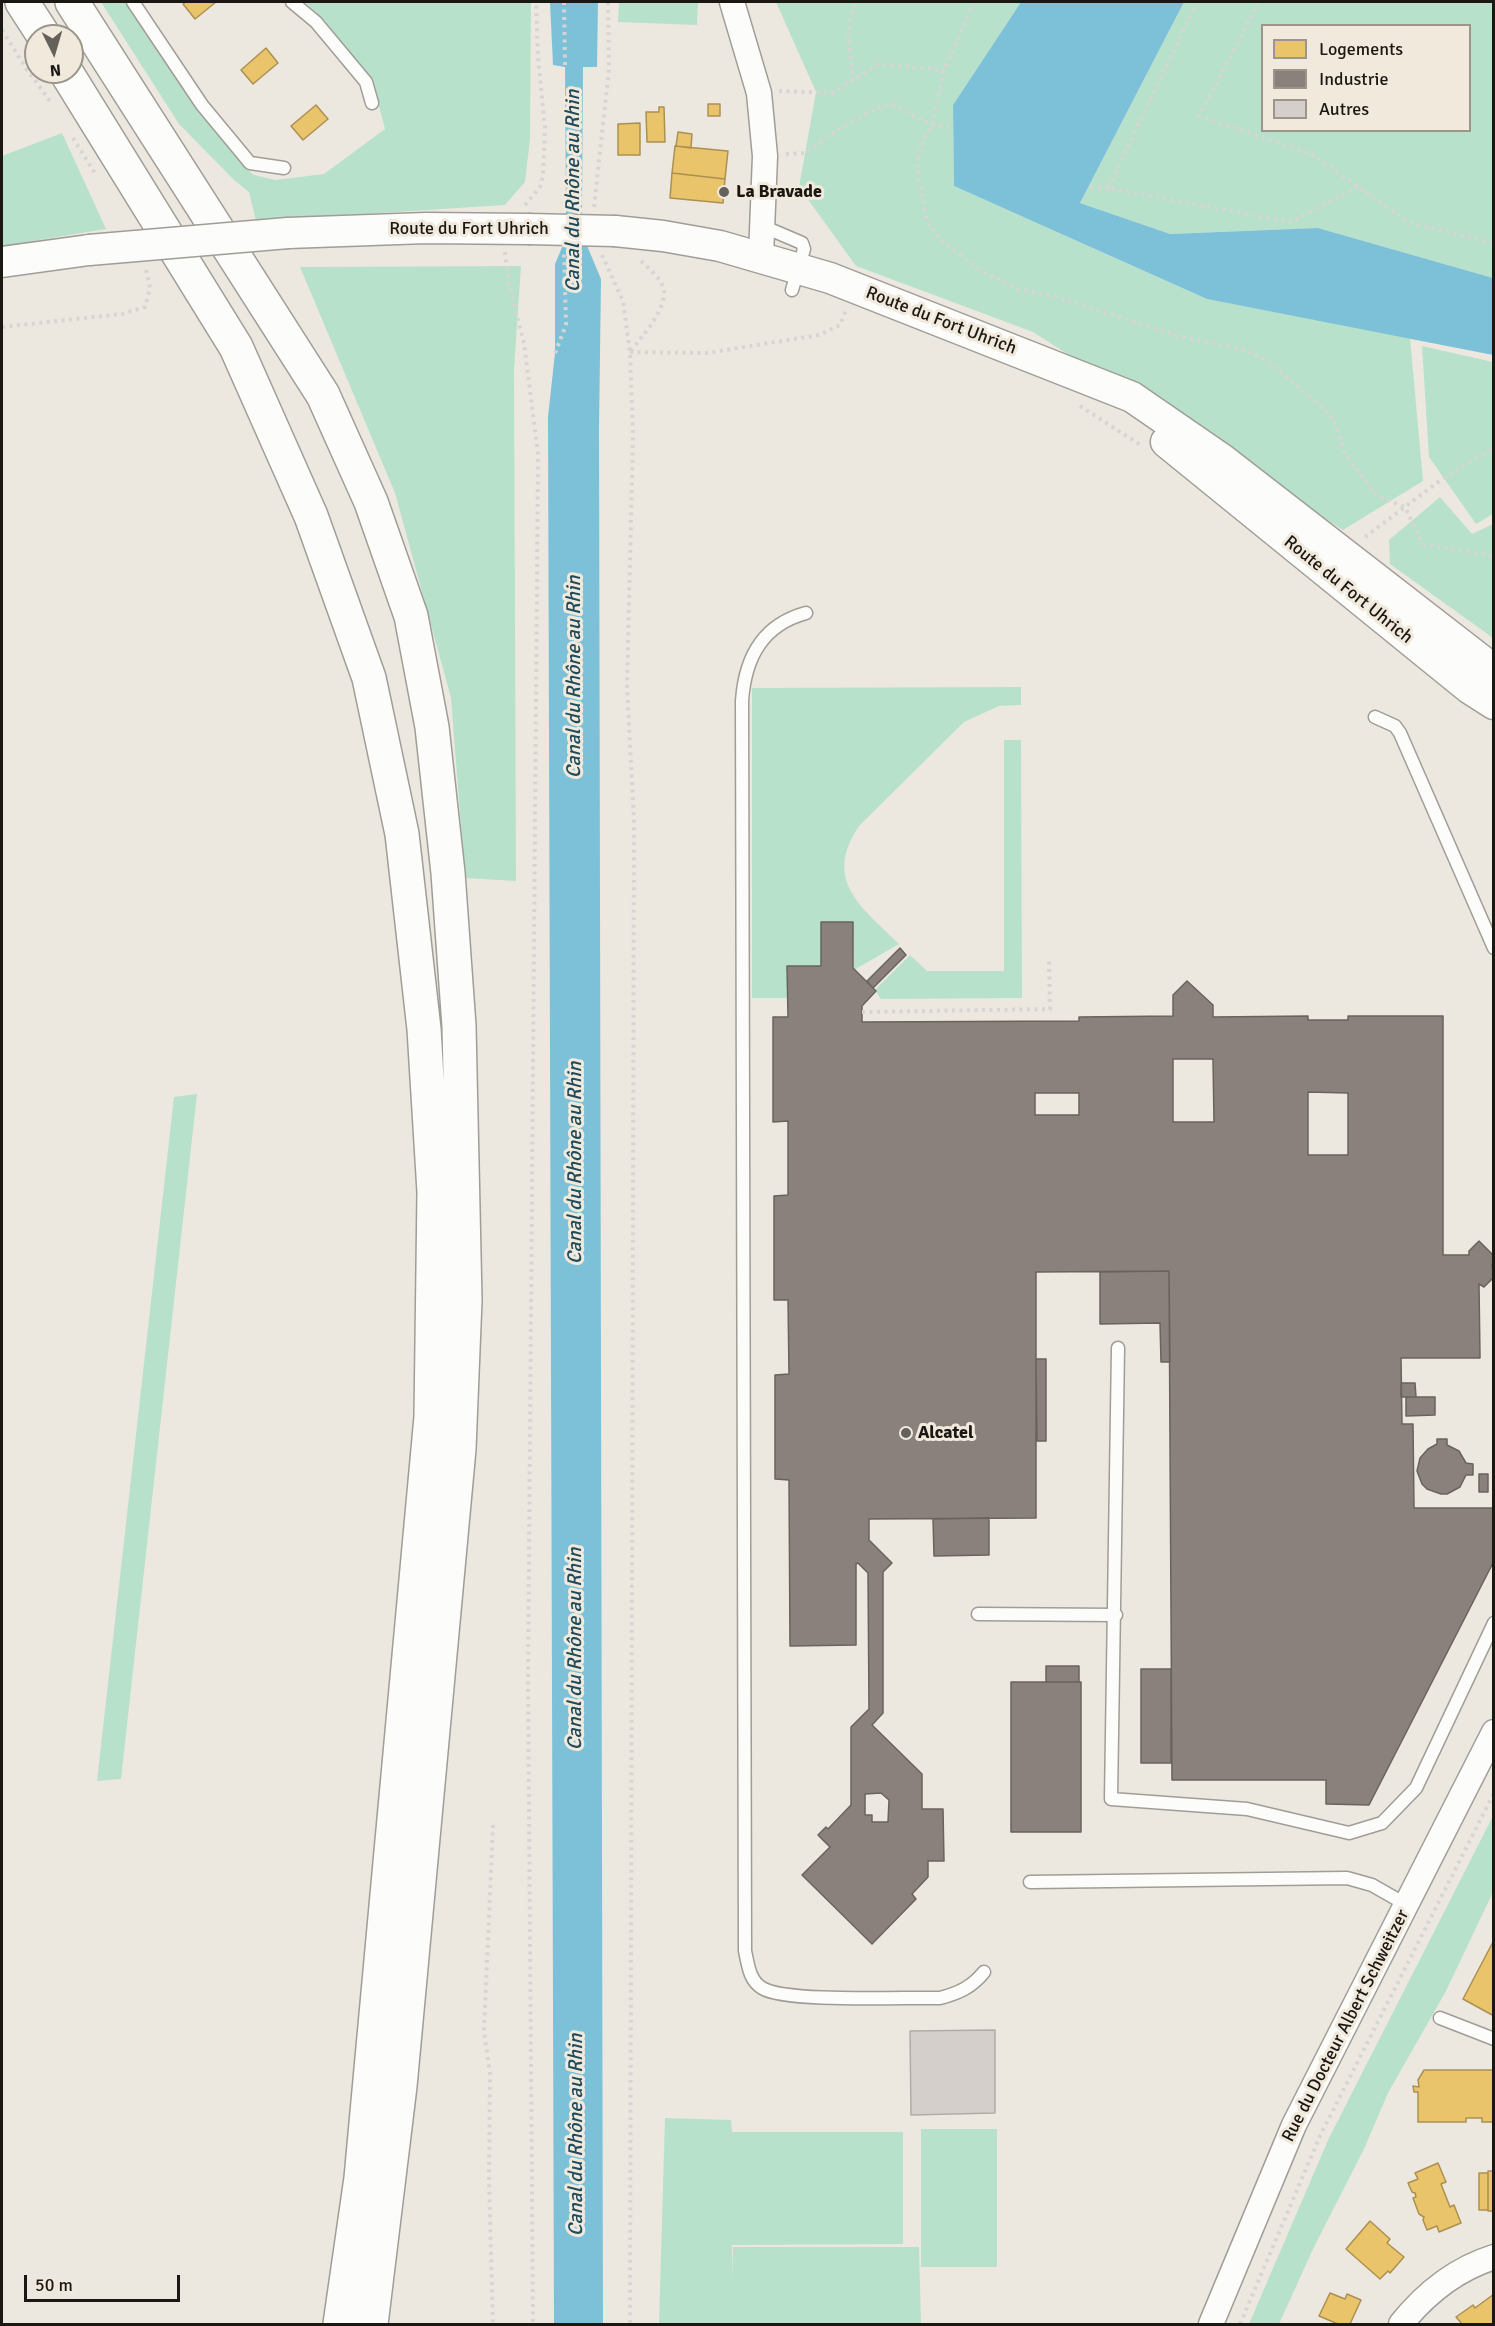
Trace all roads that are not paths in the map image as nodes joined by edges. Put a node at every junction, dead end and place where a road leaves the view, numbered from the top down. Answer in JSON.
{"nodes":[{"id":1,"x":22,"y":2,"type":"edge"},
{"id":2,"x":72,"y":2,"type":"edge"},
{"id":3,"x":133,"y":2,"type":"edge"},
{"id":4,"x":292,"y":2,"type":"edge"},
{"id":5,"x":732,"y":2,"type":"edge"},
{"id":6,"x":36,"y":24,"type":"edge"},
{"id":7,"x":73,"y":84,"type":"edge"},
{"id":8,"x":372,"y":103,"type":"dead end"},
{"id":9,"x":284,"y":168,"type":"dead end"},
{"id":10,"x":762,"y":226,"type":"junction"},
{"id":11,"x":761,"y":256,"type":"junction"},
{"id":12,"x":2,"y":262,"type":"edge"},
{"id":13,"x":795,"y":279,"type":"junction"},
{"id":14,"x":1060,"y":368,"type":"junction"},
{"id":15,"x":806,"y":613,"type":"dead end"},
{"id":16,"x":1494,"y":670,"type":"edge"},
{"id":17,"x":1494,"y":704,"type":"edge"},
{"id":18,"x":1375,"y":717,"type":"dead end"},
{"id":19,"x":1494,"y":948,"type":"edge"},
{"id":20,"x":1118,"y":1348,"type":"dead end"},
{"id":21,"x":978,"y":1614,"type":"dead end"},
{"id":22,"x":1116,"y":1615,"type":"junction"},
{"id":23,"x":1494,"y":1623,"type":"edge"},
{"id":24,"x":1494,"y":1732,"type":"edge"},
{"id":25,"x":1030,"y":1882,"type":"dead end"},
{"id":26,"x":1407,"y":1905,"type":"junction"},
{"id":27,"x":984,"y":1972,"type":"dead end"},
{"id":28,"x":1440,"y":2018,"type":"dead end"},
{"id":29,"x":1494,"y":2039,"type":"edge"},
{"id":30,"x":1494,"y":2257,"type":"edge"},
{"id":31,"x":340,"y":2325,"type":"edge"},
{"id":32,"x":371,"y":2325,"type":"edge"},
{"id":33,"x":1211,"y":2325,"type":"edge"},
{"id":34,"x":1401,"y":2325,"type":"edge"}],
"edges":[{"from":1,"to":6,"type":"main road"},
{"from":2,"to":32,"type":"main road"},
{"from":3,"to":9,"type":"lane"},
{"from":4,"to":8,"type":"lane"},
{"from":5,"to":10,"type":"street"},
{"from":7,"to":31,"type":"main road"},
{"from":10,"to":11,"type":"street"},
{"from":10,"to":13,"type":"lane"},
{"from":11,"to":12,"type":"street","name":"Route du Fort Uhrich","bridge":true},
{"from":11,"to":13,"type":"street","name":"Route du Fort Uhrich"},
{"from":13,"to":14,"type":"street","name":"Route du Fort Uhrich"},
{"from":14,"to":16,"type":"street","name":"Route du Fort Uhrich"},
{"from":14,"to":17,"type":"street","name":"Route du Fort Uhrich"},
{"from":15,"to":27,"type":"lane"},
{"from":18,"to":19,"type":"lane"},
{"from":20,"to":22,"type":"lane"},
{"from":21,"to":22,"type":"lane"},
{"from":22,"to":23,"type":"lane"},
{"from":24,"to":26,"type":"street","name":"Rue du Docteur Albert Schweitzer"},
{"from":25,"to":26,"type":"lane"},
{"from":26,"to":33,"type":"street","name":"Rue du Docteur Albert Schweitzer"},
{"from":28,"to":29,"type":"lane"},
{"from":30,"to":34,"type":"street"}]}
